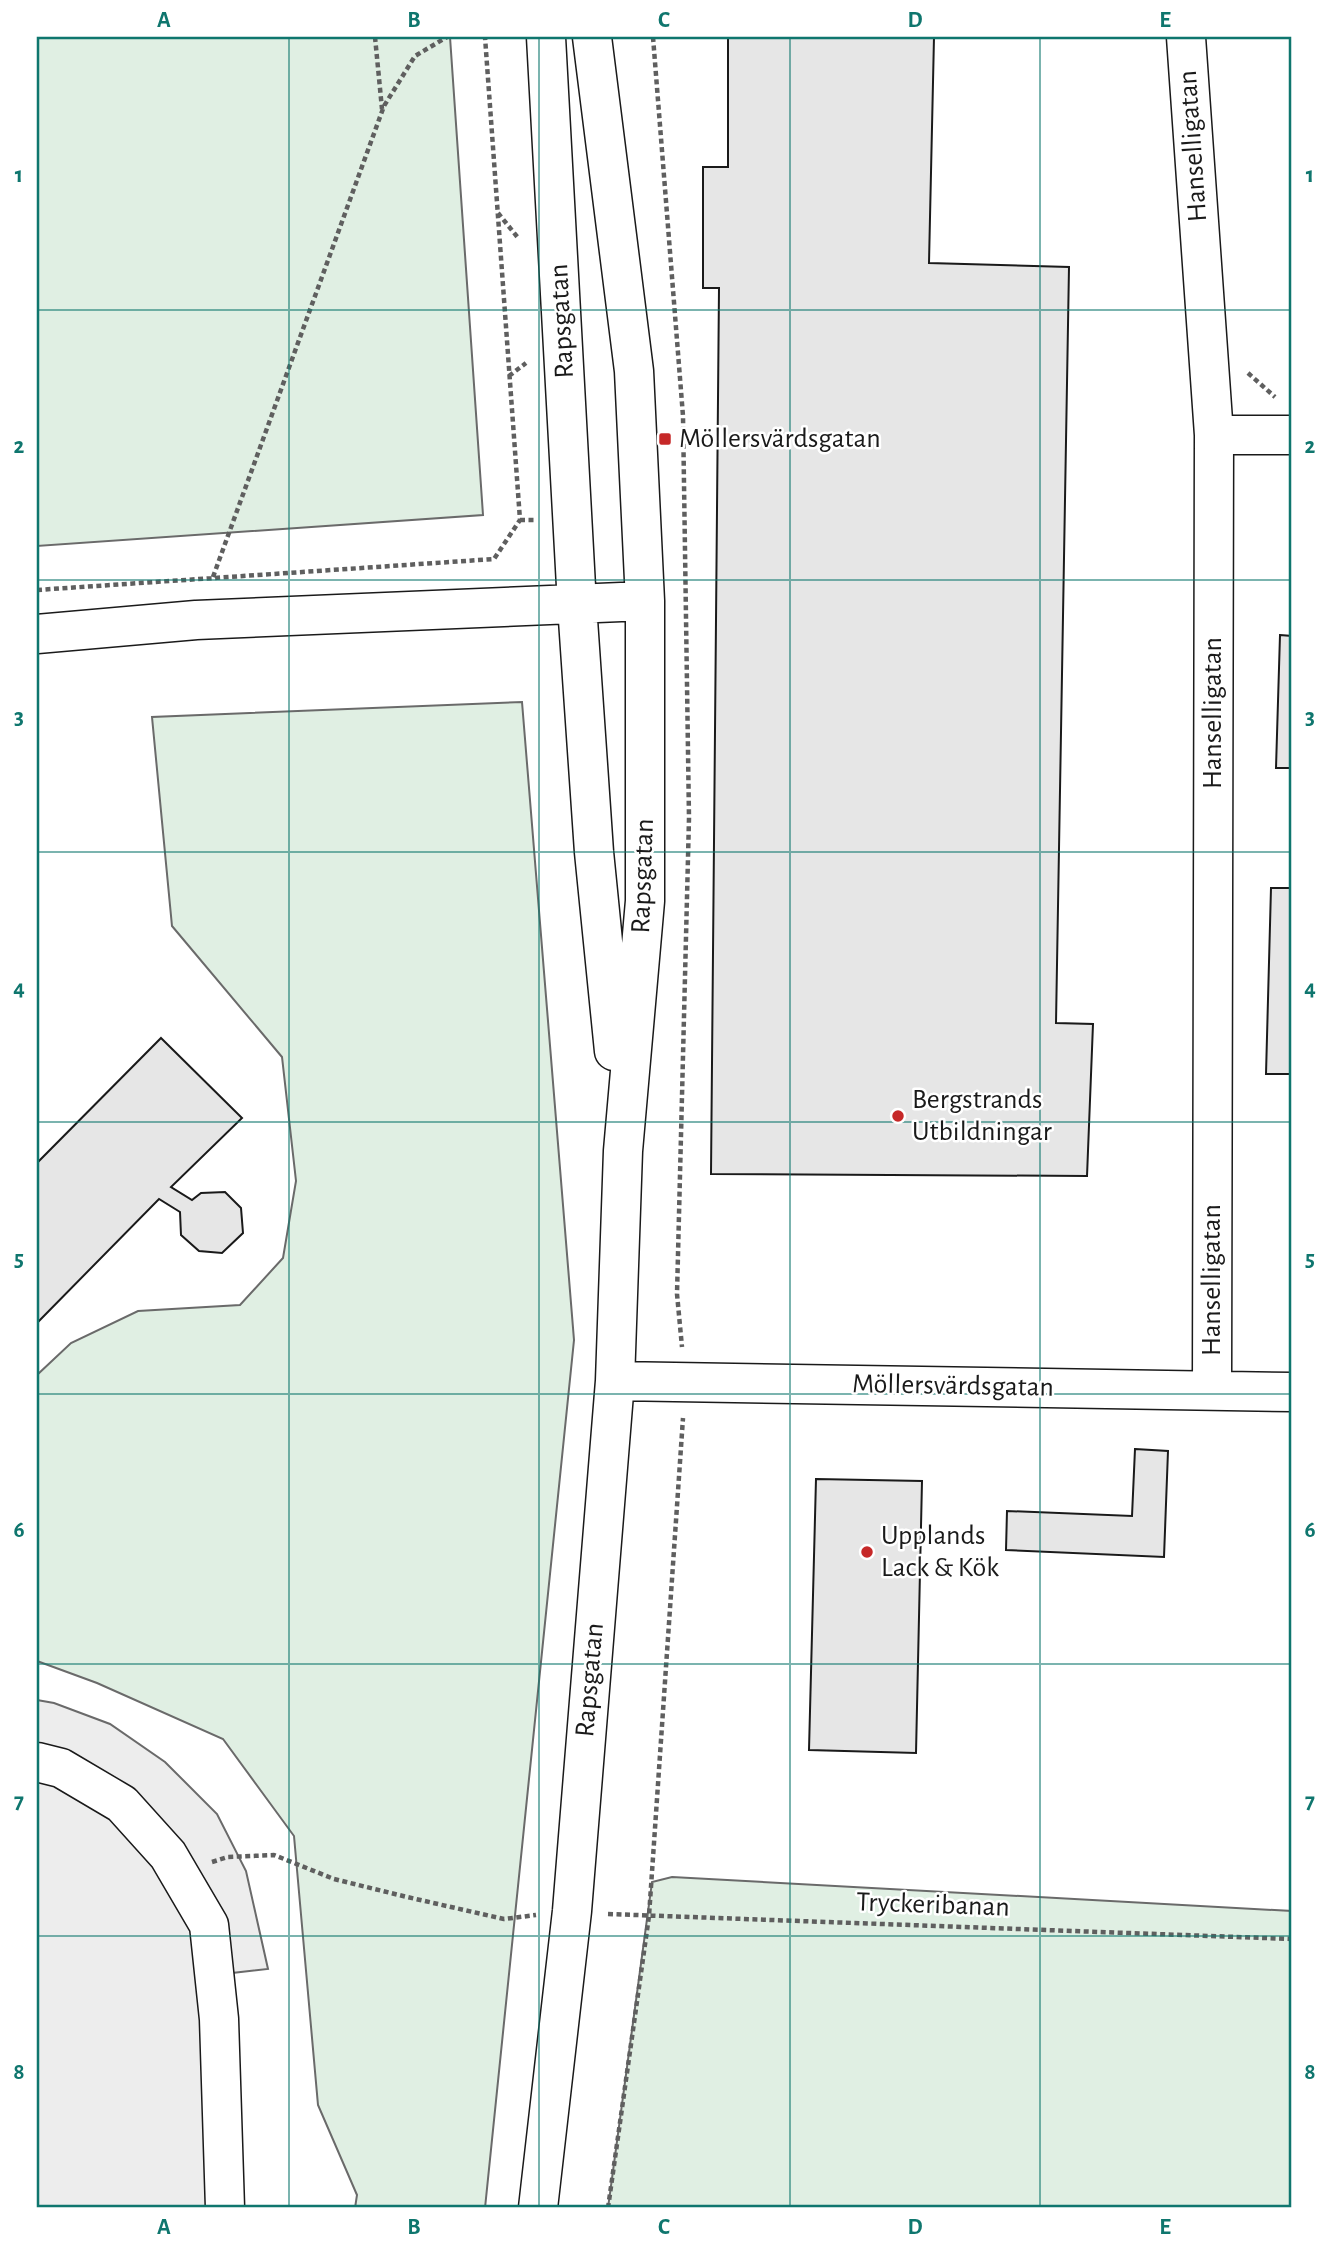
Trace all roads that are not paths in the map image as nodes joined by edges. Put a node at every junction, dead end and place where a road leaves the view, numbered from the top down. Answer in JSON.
{"nodes":[{"id":1,"x":546,"y":37,"type":"edge"},
{"id":2,"x":592,"y":37,"type":"edge"},
{"id":3,"x":1185,"y":37,"type":"edge"},
{"id":4,"x":1214,"y":435,"type":"junction"},
{"id":5,"x":1292,"y":435,"type":"edge"},
{"id":6,"x":645,"y":601,"type":"junction"},
{"id":7,"x":577,"y":605,"type":"junction"},
{"id":8,"x":37,"y":634,"type":"edge"},
{"id":9,"x":623,"y":1151,"type":"junction"},
{"id":10,"x":615,"y":1381,"type":"junction"},
{"id":11,"x":1212,"y":1390,"type":"junction"},
{"id":12,"x":1292,"y":1392,"type":"edge"},
{"id":13,"x":37,"y":1762,"type":"edge"},
{"id":14,"x":225,"y":2208,"type":"edge"},
{"id":15,"x":538,"y":2208,"type":"edge"}],
"edges":[{"from":1,"to":7,"type":"street","name":"Rapsgatan"},
{"from":2,"to":6,"type":"street","name":"Rapsgatan"},
{"from":3,"to":4,"type":"street","name":"Hanselligatan"},
{"from":4,"to":5,"type":"street"},
{"from":4,"to":11,"type":"street","name":"Hanselligatan"},
{"from":6,"to":7,"type":"street"},
{"from":6,"to":9,"type":"street","name":"Rapsgatan"},
{"from":7,"to":8,"type":"street"},
{"from":7,"to":9,"type":"street","name":"Rapsgatan"},
{"from":9,"to":10,"type":"street","name":"Rapsgatan"},
{"from":10,"to":11,"type":"street","name":"Möllersvärdsgatan"},
{"from":10,"to":15,"type":"street","name":"Rapsgatan"},
{"from":11,"to":12,"type":"street","name":"Möllersvärdsgatan"},
{"from":13,"to":14,"type":"street"}]}
